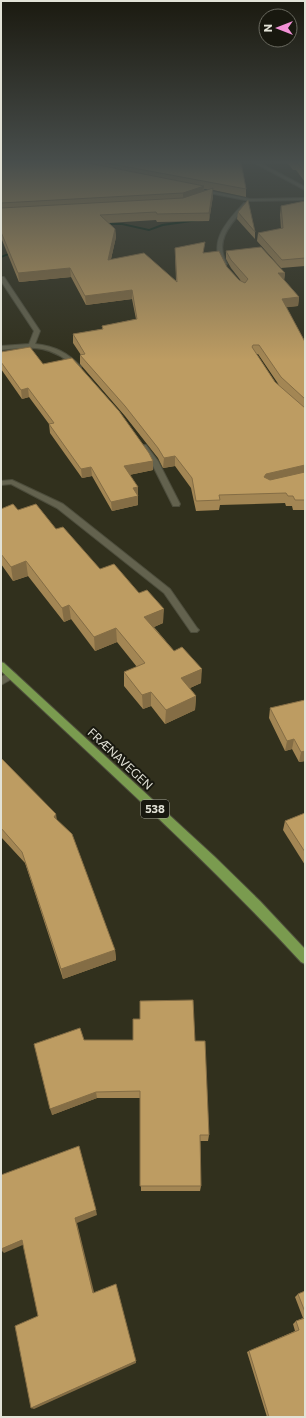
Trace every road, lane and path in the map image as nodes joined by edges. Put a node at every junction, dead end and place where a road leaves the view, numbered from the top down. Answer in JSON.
{"nodes":[{"id":1,"x":226,"y":228,"type":"edge"},
{"id":2,"x":230,"y":272,"type":"edge"},
{"id":3,"x":2,"y":278,"type":"edge"},
{"id":4,"x":32,"y":344,"type":"junction"},
{"id":5,"x":1,"y":348,"type":"edge"},
{"id":6,"x":82,"y":371,"type":"edge"},
{"id":7,"x":140,"y":443,"type":"edge"},
{"id":8,"x":1,"y":483,"type":"edge"},
{"id":9,"x":176,"y":504,"type":"dead end"},
{"id":10,"x":194,"y":630,"type":"dead end"},
{"id":11,"x":1,"y":665,"type":"edge"},
{"id":12,"x":12,"y":675,"type":"junction"},
{"id":13,"x":1,"y":681,"type":"edge"},
{"id":14,"x":305,"y":958,"type":"edge"}],
"edges":[{"from":1,"to":2,"type":"street"},
{"from":3,"to":4,"type":"street"},
{"from":4,"to":5,"type":"street"},
{"from":4,"to":6,"type":"street"},
{"from":7,"to":9,"type":"street"},
{"from":8,"to":10,"type":"street"},
{"from":11,"to":12,"type":"main road","name":"FRÆNAVEGEN","number":"538"},
{"from":12,"to":13,"type":"street"},
{"from":12,"to":14,"type":"main road","name":"FRÆNAVEGEN","number":"538"}]}
